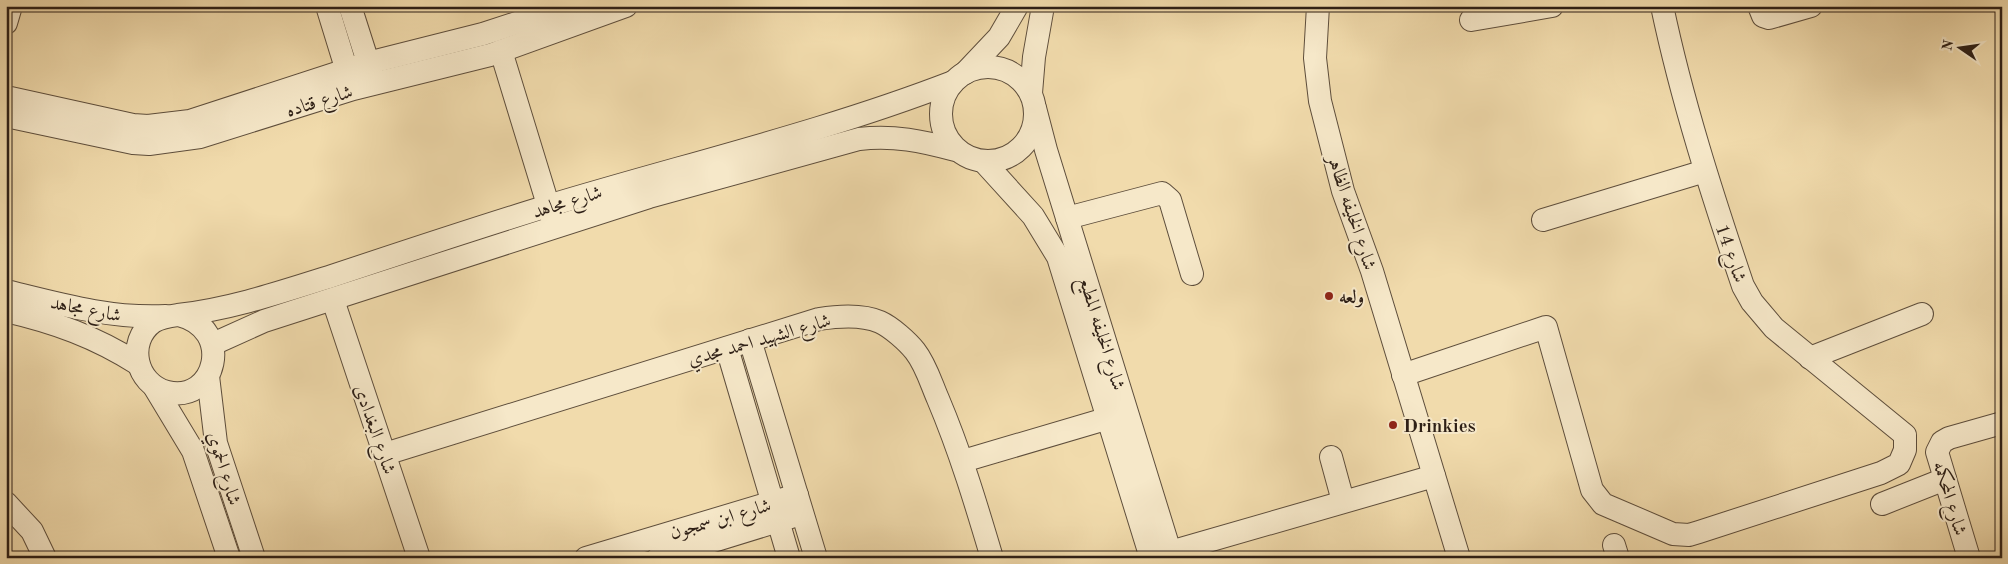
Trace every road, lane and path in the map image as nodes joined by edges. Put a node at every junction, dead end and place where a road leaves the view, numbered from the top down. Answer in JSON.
{"nodes":[{"id":1,"x":11,"y":6,"type":"edge"},
{"id":2,"x":327,"y":6,"type":"edge"},
{"id":3,"x":350,"y":6,"type":"edge"},
{"id":4,"x":568,"y":6,"type":"edge"},
{"id":5,"x":626,"y":6,"type":"edge"},
{"id":6,"x":1017,"y":6,"type":"edge"},
{"id":7,"x":1043,"y":6,"type":"edge"},
{"id":8,"x":1318,"y":6,"type":"edge"},
{"id":9,"x":1552,"y":6,"type":"edge"},
{"id":10,"x":1662,"y":6,"type":"edge"},
{"id":11,"x":1759,"y":6,"type":"edge"},
{"id":12,"x":1811,"y":6,"type":"edge"},
{"id":13,"x":1471,"y":20,"type":"dead end"},
{"id":14,"x":6,"y":23,"type":"edge"},
{"id":15,"x":498,"y":43,"type":"junction"},
{"id":16,"x":371,"y":73,"type":"junction"},
{"id":17,"x":959,"y":77,"type":"junction"},
{"id":18,"x":350,"y":80,"type":"junction"},
{"id":19,"x":6,"y":97,"type":"edge"},
{"id":20,"x":1033,"y":100,"type":"junction"},
{"id":21,"x":6,"y":116,"type":"edge"},
{"id":22,"x":955,"y":150,"type":"junction"},
{"id":23,"x":984,"y":162,"type":"junction"},
{"id":24,"x":1705,"y":171,"type":"junction"},
{"id":25,"x":552,"y":216,"type":"junction"},
{"id":26,"x":1067,"y":218,"type":"junction"},
{"id":27,"x":1543,"y":220,"type":"dead end"},
{"id":28,"x":1192,"y":274,"type":"dead end"},
{"id":29,"x":6,"y":291,"type":"edge"},
{"id":30,"x":333,"y":300,"type":"junction"},
{"id":31,"x":6,"y":311,"type":"edge"},
{"id":32,"x":1922,"y":314,"type":"dead end"},
{"id":33,"x":173,"y":316,"type":"junction"},
{"id":34,"x":1089,"y":320,"type":"junction"},
{"id":35,"x":750,"y":340,"type":"junction"},
{"id":36,"x":213,"y":344,"type":"junction"},
{"id":37,"x":726,"y":348,"type":"junction"},
{"id":38,"x":1810,"y":358,"type":"junction"},
{"id":39,"x":138,"y":364,"type":"junction"},
{"id":40,"x":1403,"y":375,"type":"junction"},
{"id":41,"x":208,"y":376,"type":"junction"},
{"id":42,"x":155,"y":388,"type":"junction"},
{"id":43,"x":1109,"y":418,"type":"junction"},
{"id":44,"x":2002,"y":423,"type":"edge"},
{"id":45,"x":385,"y":454,"type":"junction"},
{"id":46,"x":1331,"y":457,"type":"dead end"},
{"id":47,"x":963,"y":461,"type":"junction"},
{"id":48,"x":1434,"y":476,"type":"junction"},
{"id":49,"x":1945,"y":479,"type":"junction"},
{"id":50,"x":1343,"y":501,"type":"junction"},
{"id":51,"x":6,"y":503,"type":"edge"},
{"id":52,"x":800,"y":504,"type":"junction"},
{"id":53,"x":1882,"y":504,"type":"dead end"},
{"id":54,"x":775,"y":512,"type":"junction"},
{"id":55,"x":681,"y":554,"type":"edge"},
{"id":56,"x":1164,"y":556,"type":"edge"},
{"id":57,"x":46,"y":558,"type":"edge"},
{"id":58,"x":228,"y":558,"type":"edge"},
{"id":59,"x":254,"y":558,"type":"edge"},
{"id":60,"x":419,"y":558,"type":"edge"},
{"id":61,"x":586,"y":558,"type":"edge"},
{"id":62,"x":658,"y":558,"type":"edge"},
{"id":63,"x":789,"y":558,"type":"edge"},
{"id":64,"x":816,"y":558,"type":"edge"},
{"id":65,"x":992,"y":558,"type":"edge"},
{"id":66,"x":1459,"y":558,"type":"edge"},
{"id":67,"x":1969,"y":558,"type":"edge"}],
"edges":[{"from":1,"to":14,"type":"street"},
{"from":2,"to":18,"type":"street"},
{"from":3,"to":16,"type":"street"},
{"from":4,"to":15,"type":"street","name":"شارع قتاده"},
{"from":5,"to":15,"type":"street","name":"شارع قتاده"},
{"from":6,"to":17,"type":"street"},
{"from":7,"to":20,"type":"street","name":"شارع الخليفه المطيع"},
{"from":8,"to":40,"type":"street","name":"شارع الخليفه الظاهر"},
{"from":9,"to":13,"type":"street"},
{"from":10,"to":24,"type":"street","name":"شارع 14"},
{"from":11,"to":12,"type":"street"},
{"from":15,"to":16,"type":"street","name":"شارع قتاده"},
{"from":15,"to":25,"type":"street"},
{"from":16,"to":18,"type":"street","name":"شارع قتاده"},
{"from":17,"to":20,"type":"street"},
{"from":17,"to":22,"type":"street"},
{"from":17,"to":25,"type":"street","name":"شارع مجاهد"},
{"from":18,"to":19,"type":"street","name":"شارع قتاده"},
{"from":18,"to":21,"type":"street","name":"شارع قتاده"},
{"from":20,"to":23,"type":"street"},
{"from":20,"to":26,"type":"street","name":"شارع الخليفه المطيع"},
{"from":22,"to":23,"type":"street"},
{"from":22,"to":25,"type":"street","name":"شارع مجاهد"},
{"from":23,"to":34,"type":"street","name":"شارع الخليفه المطيع"},
{"from":24,"to":27,"type":"street"},
{"from":24,"to":38,"type":"street","name":"شارع 14"},
{"from":25,"to":30,"type":"street","name":"شارع مجاهد"},
{"from":25,"to":33,"type":"street","name":"شارع مجاهد"},
{"from":26,"to":28,"type":"street"},
{"from":26,"to":34,"type":"street","name":"شارع الخليفه المطيع"},
{"from":29,"to":33,"type":"street","name":"شارع مجاهد"},
{"from":30,"to":36,"type":"street","name":"شارع مجاهد"},
{"from":30,"to":45,"type":"street","name":"شارع البغدادى"},
{"from":31,"to":39,"type":"street","name":"شارع مجاهد"},
{"from":32,"to":38,"type":"street"},
{"from":33,"to":36,"type":"street"},
{"from":33,"to":39,"type":"street"},
{"from":34,"to":43,"type":"street","name":"شارع الخليفه المطيع"},
{"from":34,"to":56,"type":"street","name":"شارع الخليفه المطيع"},
{"from":35,"to":37,"type":"street","name":"شارع الشهيد احمد مجدي"},
{"from":35,"to":47,"type":"street","name":"شارع الشهيد احمد مجدي"},
{"from":35,"to":52,"type":"street"},
{"from":36,"to":41,"type":"street"},
{"from":37,"to":45,"type":"street","name":"شارع الشهيد احمد مجدي"},
{"from":37,"to":54,"type":"street"},
{"from":38,"to":40,"type":"street","name":"شارع 14"},
{"from":39,"to":42,"type":"street"},
{"from":40,"to":48,"type":"street","name":"شارع الخليفه الظاهر"},
{"from":41,"to":42,"type":"street"},
{"from":41,"to":59,"type":"street","name":"شارع الحموي"},
{"from":42,"to":58,"type":"street","name":"شارع الحموي"},
{"from":43,"to":47,"type":"street"},
{"from":43,"to":56,"type":"street","name":"شارع الخليفه المطيع"},
{"from":44,"to":49,"type":"street","name":"شارع المحكمه"},
{"from":45,"to":60,"type":"street","name":"شارع البغدادى"},
{"from":46,"to":50,"type":"street"},
{"from":47,"to":65,"type":"street","name":"شارع الشهيد احمد مجدي"},
{"from":48,"to":50,"type":"street"},
{"from":48,"to":66,"type":"street","name":"شارع الخليفه الظاهر"},
{"from":49,"to":53,"type":"street"},
{"from":49,"to":67,"type":"street","name":"شارع المحكمه"},
{"from":50,"to":56,"type":"street"},
{"from":51,"to":57,"type":"street"},
{"from":52,"to":54,"type":"street","name":"شارع ابن سمجون"},
{"from":52,"to":64,"type":"street"},
{"from":54,"to":55,"type":"street","name":"شارع ابن سمجون"},
{"from":54,"to":61,"type":"street","name":"شارع ابن سمجون"},
{"from":54,"to":63,"type":"street"},
{"from":55,"to":62,"type":"street","name":"شارع ابن سمجون"}]}
